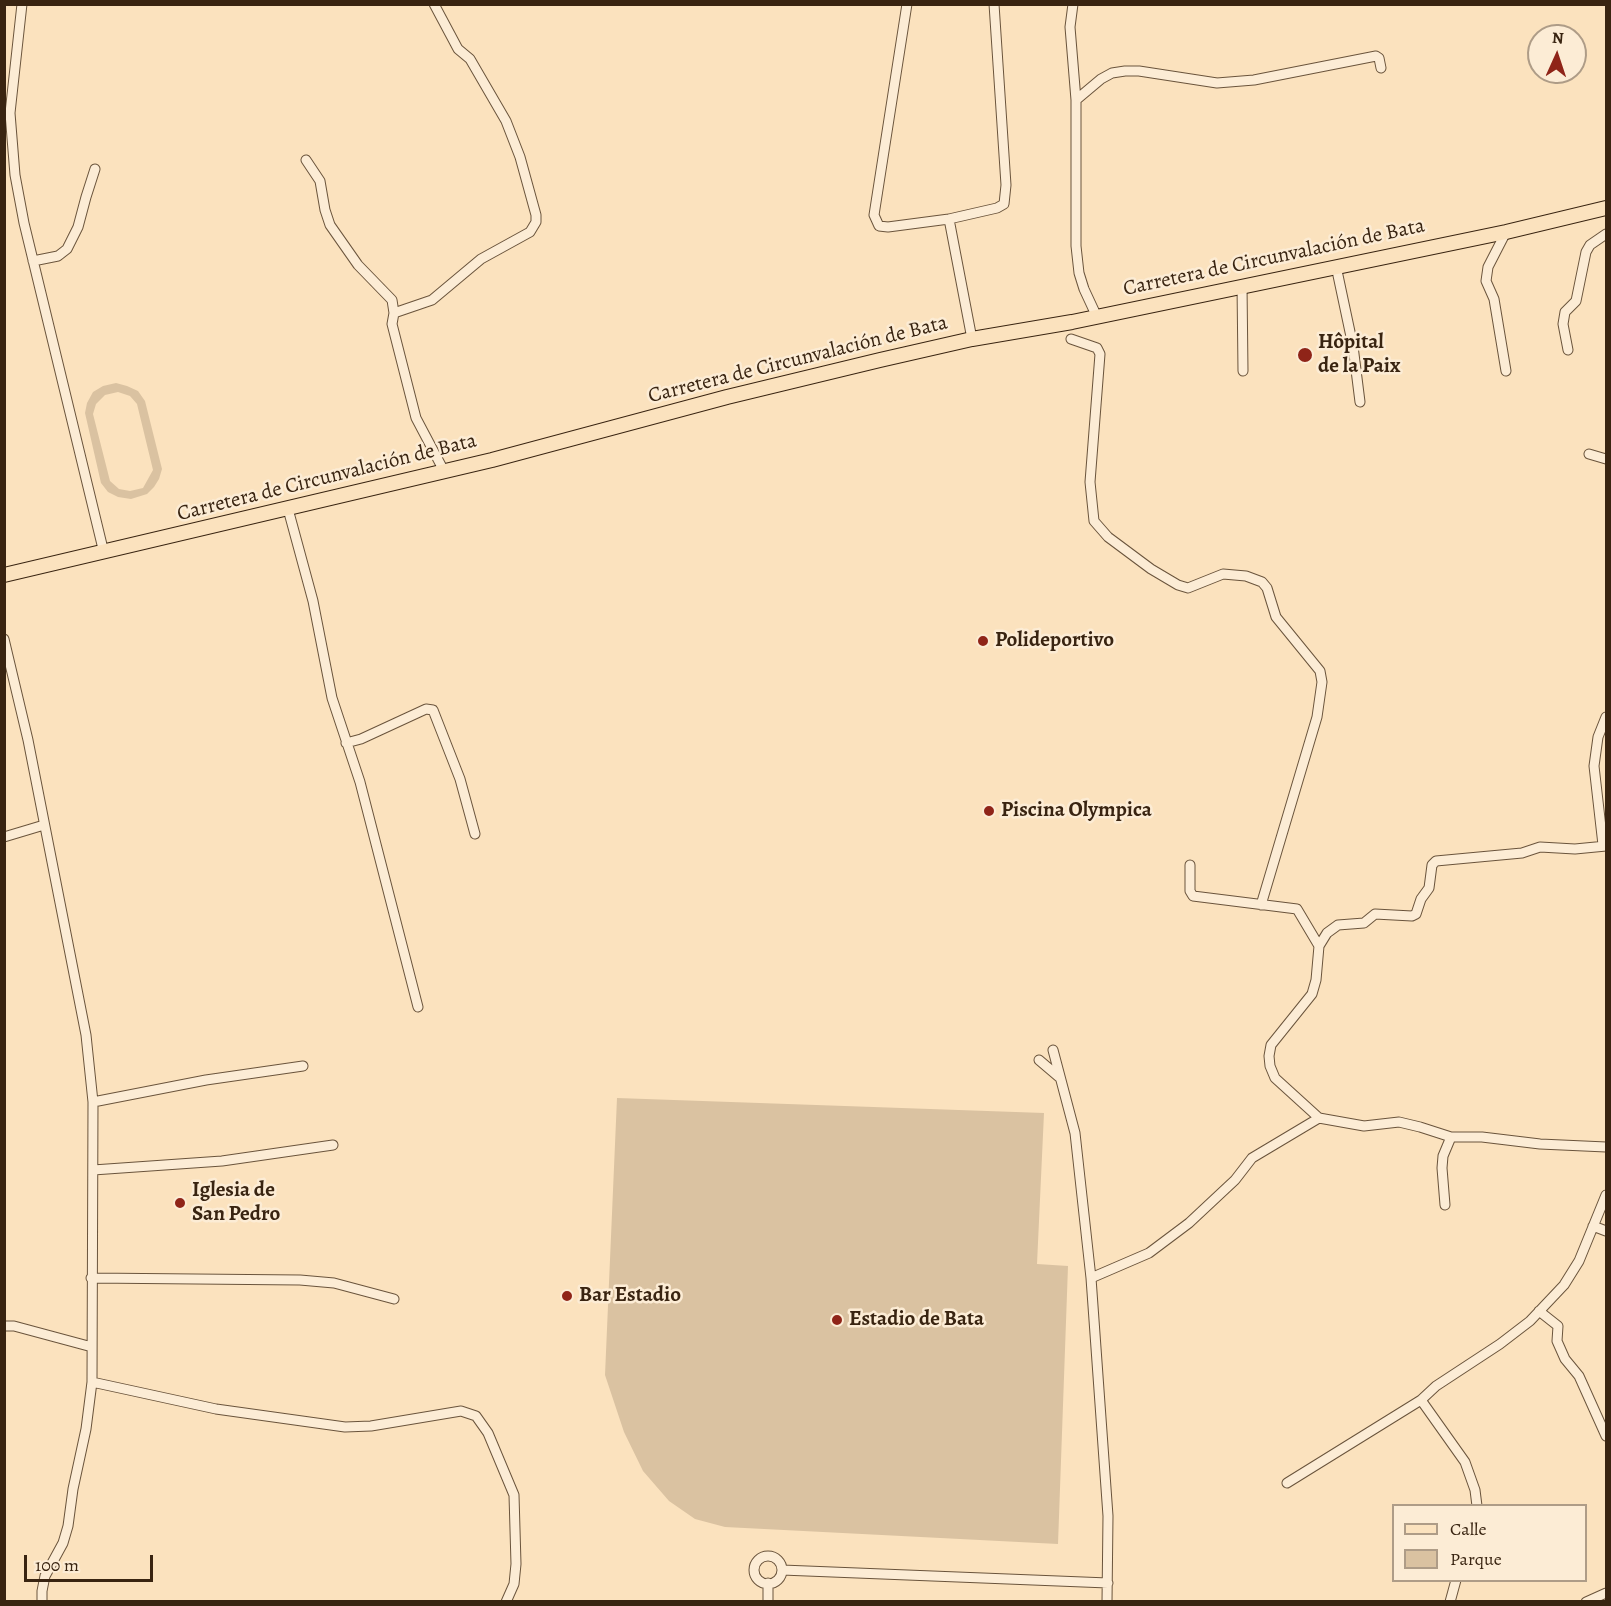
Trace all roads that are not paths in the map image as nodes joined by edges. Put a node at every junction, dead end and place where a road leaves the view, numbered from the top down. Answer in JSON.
{"nodes":[{"id":1,"x":22,"y":4,"type":"edge"},
{"id":2,"x":434,"y":4,"type":"edge"},
{"id":3,"x":907,"y":4,"type":"edge"},
{"id":4,"x":994,"y":4,"type":"edge"},
{"id":5,"x":1073,"y":4,"type":"edge"},
{"id":6,"x":1381,"y":68,"type":"dead end"},
{"id":7,"x":1076,"y":100,"type":"junction"},
{"id":8,"x":306,"y":160,"type":"dead end"},
{"id":9,"x":95,"y":169,"type":"dead end"},
{"id":10,"x":1606,"y":208,"type":"edge"},
{"id":11,"x":949,"y":219,"type":"junction"},
{"id":12,"x":1506,"y":232,"type":"junction"},
{"id":13,"x":1606,"y":234,"type":"edge"},
{"id":14,"x":33,"y":261,"type":"junction"},
{"id":15,"x":1336,"y":266,"type":"junction"},
{"id":16,"x":1242,"y":285,"type":"junction"},
{"id":17,"x":394,"y":313,"type":"junction"},
{"id":18,"x":1097,"y":316,"type":"junction"},
{"id":19,"x":972,"y":339,"type":"junction"},
{"id":20,"x":1071,"y":339,"type":"dead end"},
{"id":21,"x":1568,"y":350,"type":"dead end"},
{"id":22,"x":1243,"y":371,"type":"dead end"},
{"id":23,"x":1506,"y":371,"type":"dead end"},
{"id":24,"x":1360,"y":402,"type":"dead end"},
{"id":25,"x":1589,"y":454,"type":"dead end"},
{"id":26,"x":1606,"y":459,"type":"edge"},
{"id":27,"x":444,"y":471,"type":"junction"},
{"id":28,"x":288,"y":509,"type":"junction"},
{"id":29,"x":104,"y":553,"type":"junction"},
{"id":30,"x":4,"y":575,"type":"edge"},
{"id":31,"x":4,"y":639,"type":"edge"},
{"id":32,"x":1606,"y":717,"type":"edge"},
{"id":33,"x":346,"y":743,"type":"junction"},
{"id":34,"x":44,"y":825,"type":"junction"},
{"id":35,"x":475,"y":834,"type":"dead end"},
{"id":36,"x":4,"y":837,"type":"edge"},
{"id":37,"x":1605,"y":845,"type":"edge"},
{"id":38,"x":1190,"y":865,"type":"dead end"},
{"id":39,"x":1261,"y":905,"type":"junction"},
{"id":40,"x":1319,"y":946,"type":"junction"},
{"id":41,"x":418,"y":1007,"type":"dead end"},
{"id":42,"x":1053,"y":1050,"type":"dead end"},
{"id":43,"x":1039,"y":1060,"type":"dead end"},
{"id":44,"x":303,"y":1066,"type":"dead end"},
{"id":45,"x":1059,"y":1077,"type":"junction"},
{"id":46,"x":93,"y":1102,"type":"junction"},
{"id":47,"x":1319,"y":1118,"type":"junction"},
{"id":48,"x":1451,"y":1137,"type":"junction"},
{"id":49,"x":333,"y":1145,"type":"dead end"},
{"id":50,"x":1606,"y":1146,"type":"edge"},
{"id":51,"x":93,"y":1170,"type":"junction"},
{"id":52,"x":1606,"y":1195,"type":"edge"},
{"id":53,"x":1445,"y":1205,"type":"dead end"},
{"id":54,"x":1593,"y":1226,"type":"junction"},
{"id":55,"x":1606,"y":1231,"type":"edge"},
{"id":56,"x":91,"y":1278,"type":"junction"},
{"id":57,"x":1091,"y":1278,"type":"junction"},
{"id":58,"x":394,"y":1299,"type":"dead end"},
{"id":59,"x":1539,"y":1311,"type":"junction"},
{"id":60,"x":4,"y":1326,"type":"edge"},
{"id":61,"x":92,"y":1347,"type":"junction"},
{"id":62,"x":92,"y":1382,"type":"junction"},
{"id":63,"x":1421,"y":1400,"type":"junction"},
{"id":64,"x":1606,"y":1436,"type":"edge"},
{"id":65,"x":1287,"y":1483,"type":"dead end"},
{"id":66,"x":1477,"y":1504,"type":"edge"},
{"id":67,"x":782,"y":1570,"type":"junction"},
{"id":68,"x":768,"y":1583,"type":"junction"},
{"id":69,"x":1108,"y":1583,"type":"junction"},
{"id":70,"x":1456,"y":1586,"type":"edge"},
{"id":71,"x":1606,"y":1593,"type":"edge"},
{"id":72,"x":42,"y":1602,"type":"edge"},
{"id":73,"x":506,"y":1602,"type":"edge"},
{"id":74,"x":768,"y":1602,"type":"edge"},
{"id":75,"x":1107,"y":1602,"type":"edge"},
{"id":76,"x":1450,"y":1602,"type":"edge"},
{"id":77,"x":1462,"y":1602,"type":"edge"},
{"id":78,"x":1586,"y":1602,"type":"edge"}],
"edges":[{"from":1,"to":14,"type":"street"},
{"from":2,"to":17,"type":"street"},
{"from":3,"to":11,"type":"street"},
{"from":4,"to":11,"type":"street"},
{"from":5,"to":7,"type":"street"},
{"from":6,"to":7,"type":"street"},
{"from":7,"to":18,"type":"street"},
{"from":8,"to":17,"type":"street"},
{"from":9,"to":14,"type":"street"},
{"from":10,"to":12,"type":"main road","name":"Carretera de Circunvalación de Bata"},
{"from":11,"to":19,"type":"street"},
{"from":12,"to":15,"type":"main road","name":"Carretera de Circunvalación de Bata"},
{"from":12,"to":23,"type":"street"},
{"from":13,"to":21,"type":"street"},
{"from":14,"to":29,"type":"street"},
{"from":15,"to":16,"type":"main road","name":"Carretera de Circunvalación de Bata"},
{"from":15,"to":24,"type":"street"},
{"from":16,"to":18,"type":"main road","name":"Carretera de Circunvalación de Bata"},
{"from":16,"to":22,"type":"street"},
{"from":17,"to":27,"type":"street"},
{"from":18,"to":19,"type":"main road","name":"Carretera de Circunvalación de Bata"},
{"from":19,"to":27,"type":"main road","name":"Carretera de Circunvalación de Bata"},
{"from":20,"to":39,"type":"street"},
{"from":25,"to":26,"type":"street"},
{"from":27,"to":28,"type":"main road","name":"Carretera de Circunvalación de Bata"},
{"from":28,"to":29,"type":"main road","name":"Carretera de Circunvalación de Bata"},
{"from":28,"to":33,"type":"street"},
{"from":29,"to":30,"type":"main road","name":"Carretera de Circunvalación de Bata"},
{"from":31,"to":34,"type":"street"},
{"from":32,"to":37,"type":"street"},
{"from":33,"to":35,"type":"street"},
{"from":33,"to":41,"type":"street"},
{"from":34,"to":36,"type":"street"},
{"from":34,"to":46,"type":"street"},
{"from":37,"to":40,"type":"street"},
{"from":38,"to":39,"type":"street"},
{"from":39,"to":40,"type":"street"},
{"from":40,"to":47,"type":"street"},
{"from":42,"to":45,"type":"street"},
{"from":43,"to":45,"type":"street"},
{"from":44,"to":46,"type":"street"},
{"from":45,"to":57,"type":"street"},
{"from":46,"to":51,"type":"street"},
{"from":47,"to":48,"type":"street"},
{"from":47,"to":57,"type":"street"},
{"from":48,"to":50,"type":"street"},
{"from":48,"to":53,"type":"street"},
{"from":49,"to":51,"type":"street"},
{"from":51,"to":56,"type":"street"},
{"from":52,"to":54,"type":"street"},
{"from":54,"to":55,"type":"street"},
{"from":54,"to":59,"type":"street"},
{"from":56,"to":58,"type":"street"},
{"from":56,"to":61,"type":"street"},
{"from":57,"to":69,"type":"street"},
{"from":59,"to":63,"type":"street"},
{"from":59,"to":64,"type":"street"},
{"from":60,"to":61,"type":"street"},
{"from":61,"to":62,"type":"street"},
{"from":62,"to":72,"type":"street"},
{"from":62,"to":73,"type":"street"},
{"from":63,"to":65,"type":"street"},
{"from":63,"to":66,"type":"street"},
{"from":67,"to":68,"type":"street"},
{"from":67,"to":68,"type":"street"},
{"from":67,"to":69,"type":"street"},
{"from":68,"to":74,"type":"street"},
{"from":69,"to":75,"type":"street"},
{"from":70,"to":76,"type":"street"},
{"from":70,"to":77,"type":"street"},
{"from":71,"to":78,"type":"street"}]}
